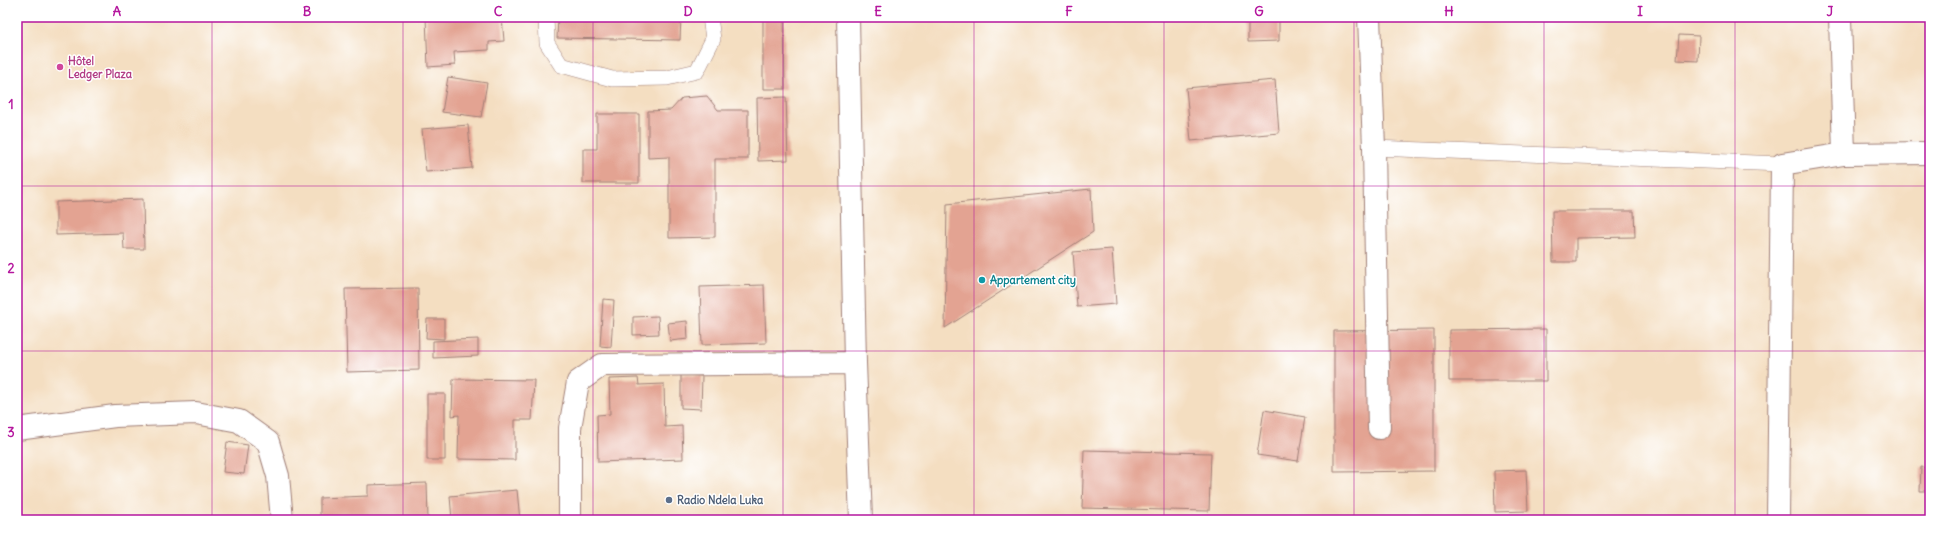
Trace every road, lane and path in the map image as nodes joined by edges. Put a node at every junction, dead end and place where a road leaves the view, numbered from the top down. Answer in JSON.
{"nodes":[{"id":1,"x":546,"y":17,"type":"edge"},
{"id":2,"x":710,"y":17,"type":"edge"},
{"id":3,"x":848,"y":17,"type":"edge"},
{"id":4,"x":1369,"y":17,"type":"edge"},
{"id":5,"x":1840,"y":17,"type":"edge"},
{"id":6,"x":1374,"y":148,"type":"junction"},
{"id":7,"x":1930,"y":153,"type":"edge"},
{"id":8,"x":1844,"y":154,"type":"junction"},
{"id":9,"x":1782,"y":164,"type":"junction"},
{"id":10,"x":854,"y":362,"type":"junction"},
{"id":11,"x":1379,"y":428,"type":"dead end"},
{"id":12,"x":17,"y":429,"type":"edge"},
{"id":13,"x":282,"y":520,"type":"edge"},
{"id":14,"x":570,"y":520,"type":"edge"},
{"id":15,"x":861,"y":520,"type":"edge"},
{"id":16,"x":1778,"y":520,"type":"edge"}],
"edges":[{"from":1,"to":2,"type":"lane"},
{"from":3,"to":10,"type":"street"},
{"from":4,"to":6,"type":"street"},
{"from":5,"to":8,"type":"street"},
{"from":6,"to":9,"type":"lane"},
{"from":6,"to":11,"type":"street"},
{"from":7,"to":8,"type":"street"},
{"from":8,"to":9,"type":"street"},
{"from":9,"to":16,"type":"street"},
{"from":10,"to":14,"type":"street"},
{"from":10,"to":15,"type":"street"},
{"from":12,"to":13,"type":"street"}]}
